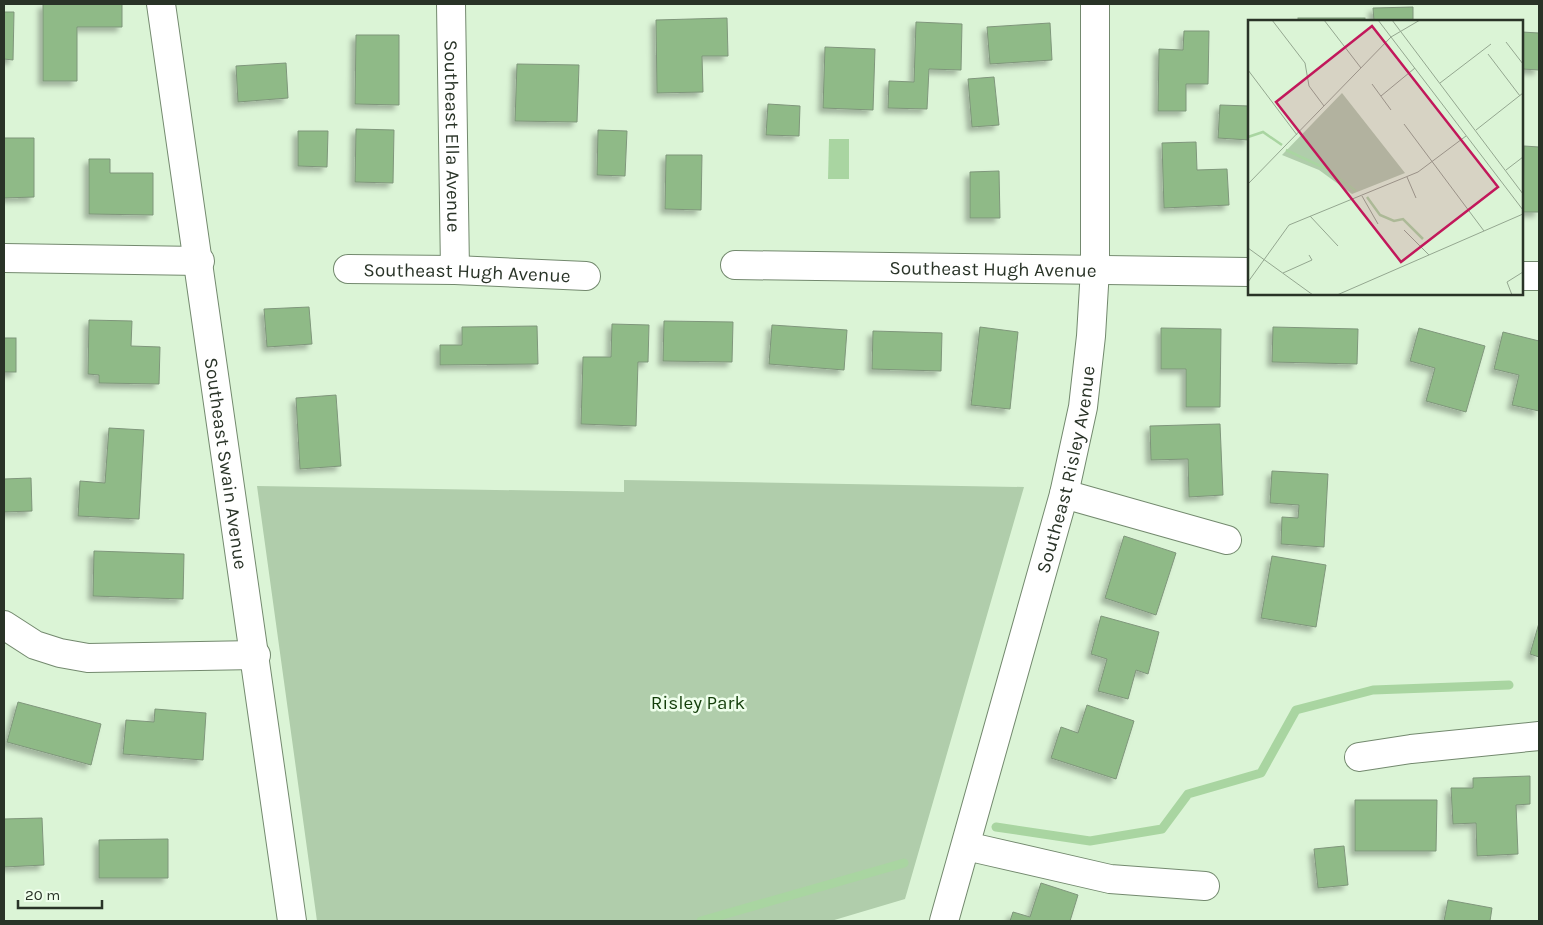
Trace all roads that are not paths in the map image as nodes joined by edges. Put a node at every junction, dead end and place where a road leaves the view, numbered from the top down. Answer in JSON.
{"nodes":[{"id":1,"x":161,"y":4,"type":"edge"},
{"id":2,"x":451,"y":4,"type":"edge"},
{"id":3,"x":1095,"y":4,"type":"edge"},
{"id":4,"x":4,"y":258,"type":"edge"},
{"id":5,"x":200,"y":261,"type":"junction"},
{"id":6,"x":735,"y":265,"type":"dead end"},
{"id":7,"x":348,"y":269,"type":"dead end"},
{"id":8,"x":1095,"y":269,"type":"junction"},
{"id":9,"x":454,"y":270,"type":"junction"},
{"id":10,"x":1248,"y":272,"type":"edge"},
{"id":11,"x":586,"y":276,"type":"dead end"},
{"id":12,"x":1523,"y":276,"type":"edge"},
{"id":13,"x":1539,"y":276,"type":"edge"},
{"id":14,"x":1064,"y":494,"type":"junction"},
{"id":15,"x":1227,"y":540,"type":"dead end"},
{"id":16,"x":4,"y":625,"type":"edge"},
{"id":17,"x":256,"y":655,"type":"junction"},
{"id":18,"x":1539,"y":736,"type":"edge"},
{"id":19,"x":1359,"y":757,"type":"dead end"},
{"id":20,"x":966,"y":846,"type":"junction"},
{"id":21,"x":1205,"y":886,"type":"dead end"},
{"id":22,"x":292,"y":921,"type":"edge"},
{"id":23,"x":944,"y":921,"type":"edge"}],
"edges":[{"from":1,"to":5,"type":"street","name":"Southeast Swain Avenue"},
{"from":2,"to":9,"type":"street","name":"Southeast Ella Avenue"},
{"from":3,"to":8,"type":"street","name":"Southeast Risley Avenue"},
{"from":4,"to":5,"type":"street"},
{"from":5,"to":17,"type":"street","name":"Southeast Swain Avenue"},
{"from":6,"to":8,"type":"street","name":"Southeast Hugh Avenue"},
{"from":7,"to":9,"type":"street","name":"Southeast Hugh Avenue"},
{"from":8,"to":10,"type":"street","name":"Southeast Hugh Avenue"},
{"from":8,"to":14,"type":"street","name":"Southeast Risley Avenue"},
{"from":9,"to":11,"type":"street","name":"Southeast Hugh Avenue"},
{"from":12,"to":13,"type":"street"},
{"from":14,"to":15,"type":"street"},
{"from":14,"to":20,"type":"street","name":"Southeast Risley Avenue"},
{"from":16,"to":17,"type":"street"},
{"from":17,"to":22,"type":"street","name":"Southeast Swain Avenue"},
{"from":18,"to":19,"type":"street"},
{"from":20,"to":21,"type":"street"},
{"from":20,"to":23,"type":"street","name":"Southeast Risley Avenue"}]}
